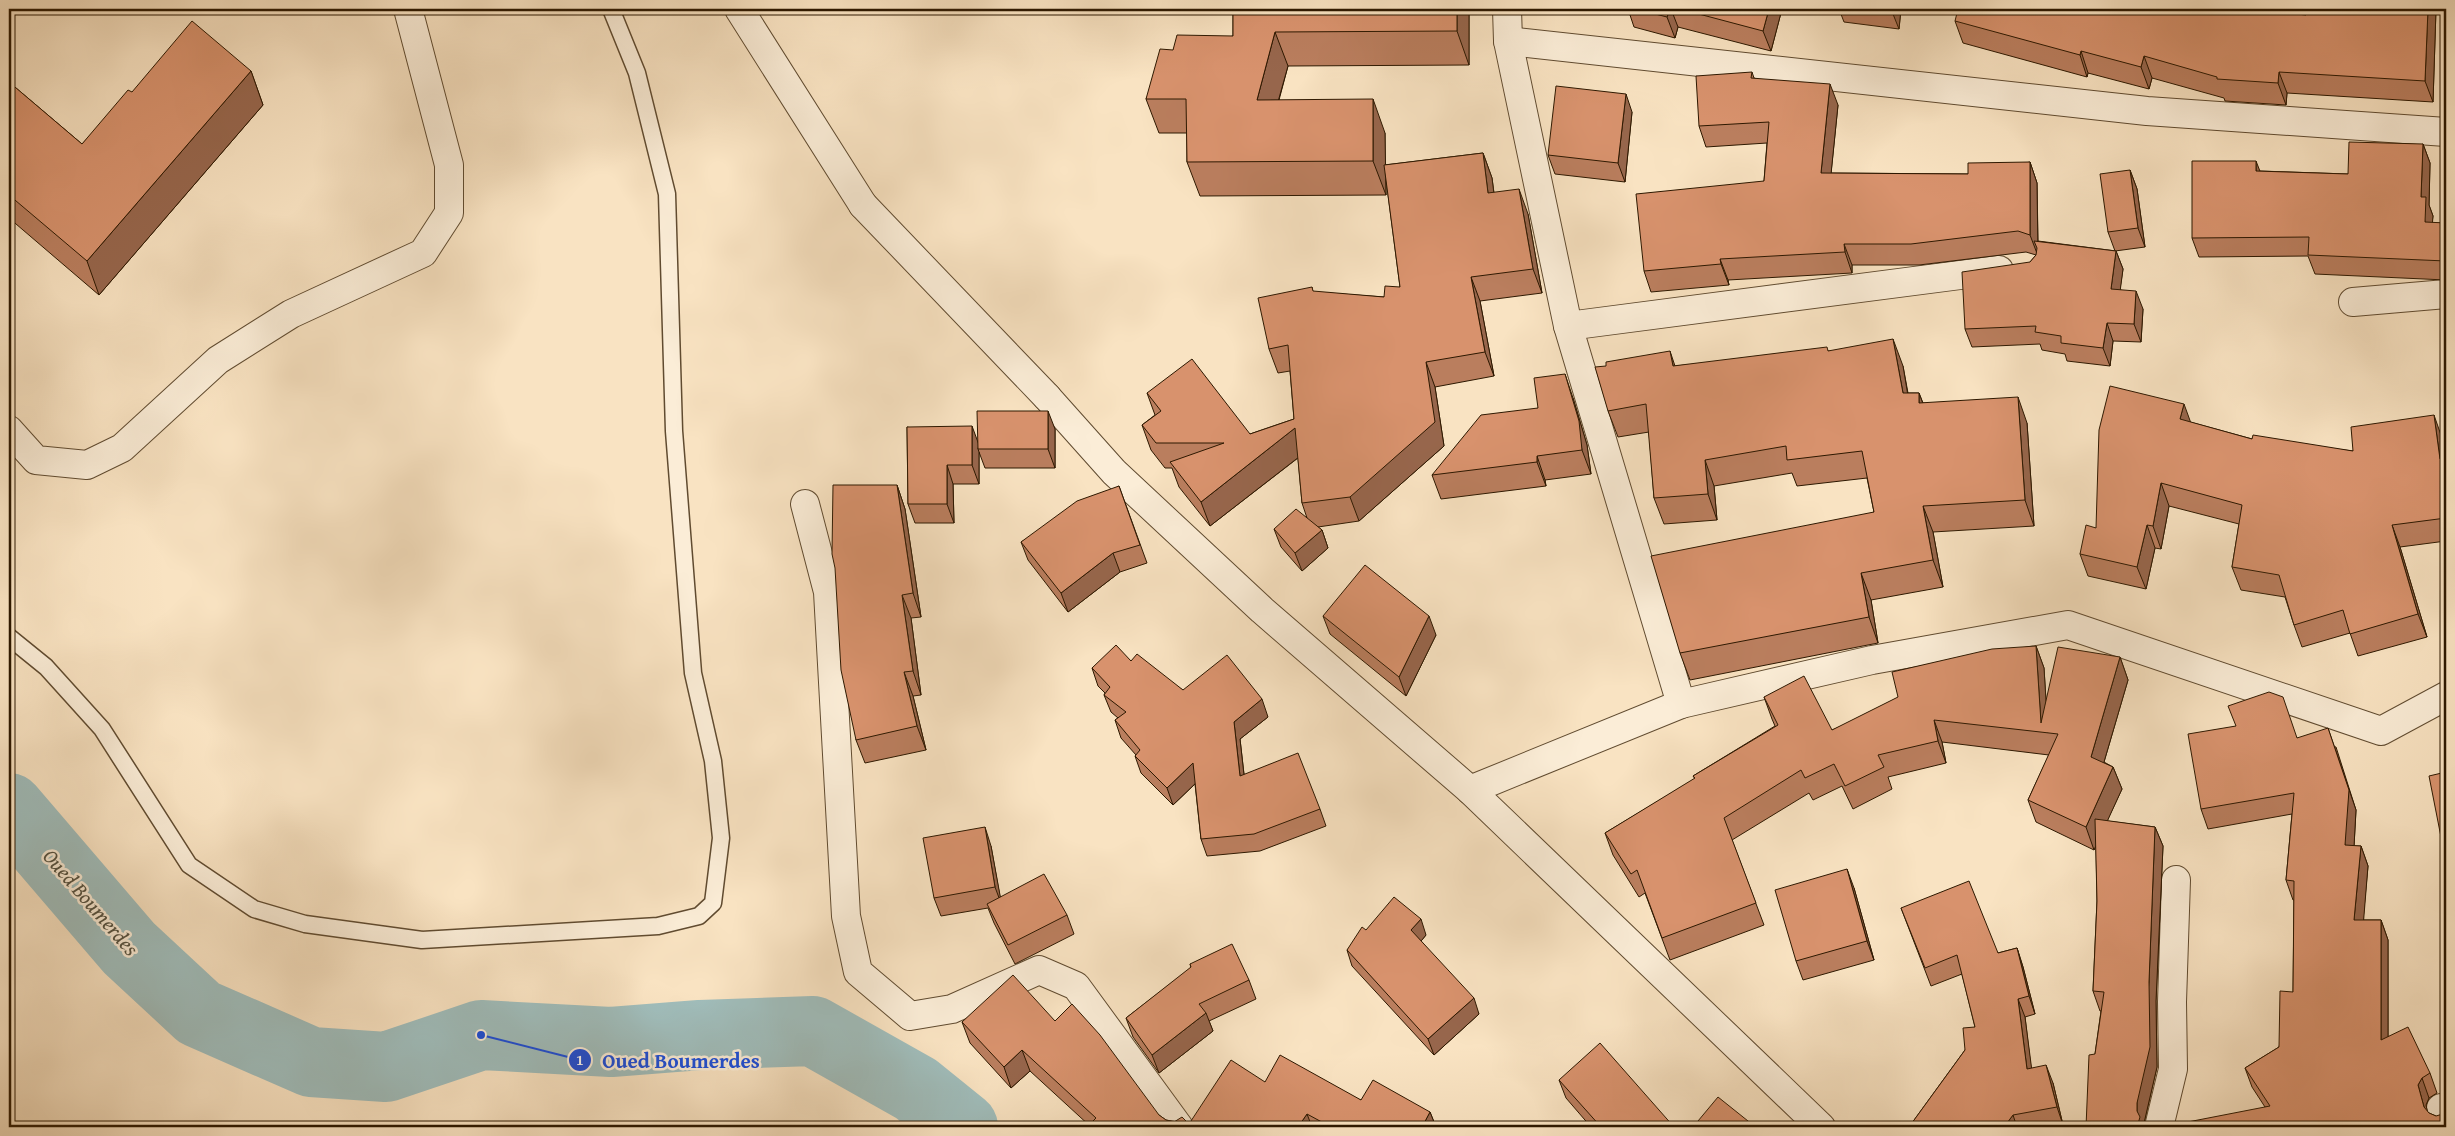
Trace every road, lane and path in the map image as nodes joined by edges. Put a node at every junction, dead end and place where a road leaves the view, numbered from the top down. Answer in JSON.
{"nodes":[{"id":1,"x":408,"y":9,"type":"edge"},
{"id":2,"x":611,"y":9,"type":"edge"},
{"id":3,"x":738,"y":9,"type":"edge"},
{"id":4,"x":1507,"y":9,"type":"edge"},
{"id":5,"x":1508,"y":40,"type":"junction"},
{"id":6,"x":2446,"y":132,"type":"edge"},
{"id":7,"x":2028,"y":267,"type":"edge"},
{"id":8,"x":2446,"y":294,"type":"edge"},
{"id":9,"x":2353,"y":302,"type":"dead end"},
{"id":10,"x":1568,"y":326,"type":"junction"},
{"id":11,"x":9,"y":430,"type":"edge"},
{"id":12,"x":805,"y":504,"type":"dead end"},
{"id":13,"x":9,"y":637,"type":"edge"},
{"id":14,"x":2446,"y":696,"type":"edge"},
{"id":15,"x":1681,"y":704,"type":"junction"},
{"id":16,"x":1470,"y":790,"type":"junction"},
{"id":17,"x":2176,"y":880,"type":"dead end"},
{"id":18,"x":1179,"y":1127,"type":"edge"},
{"id":19,"x":1821,"y":1127,"type":"edge"},
{"id":20,"x":2159,"y":1127,"type":"edge"}],
"edges":[{"from":1,"to":11,"type":"street"},
{"from":2,"to":13,"type":"lane"},
{"from":3,"to":16,"type":"street"},
{"from":4,"to":5,"type":"street"},
{"from":5,"to":6,"type":"street"},
{"from":5,"to":10,"type":"street"},
{"from":7,"to":10,"type":"street"},
{"from":8,"to":9,"type":"street"},
{"from":10,"to":15,"type":"street"},
{"from":12,"to":18,"type":"street"},
{"from":14,"to":15,"type":"street"},
{"from":15,"to":16,"type":"street"},
{"from":16,"to":19,"type":"street"},
{"from":17,"to":20,"type":"street"}]}
